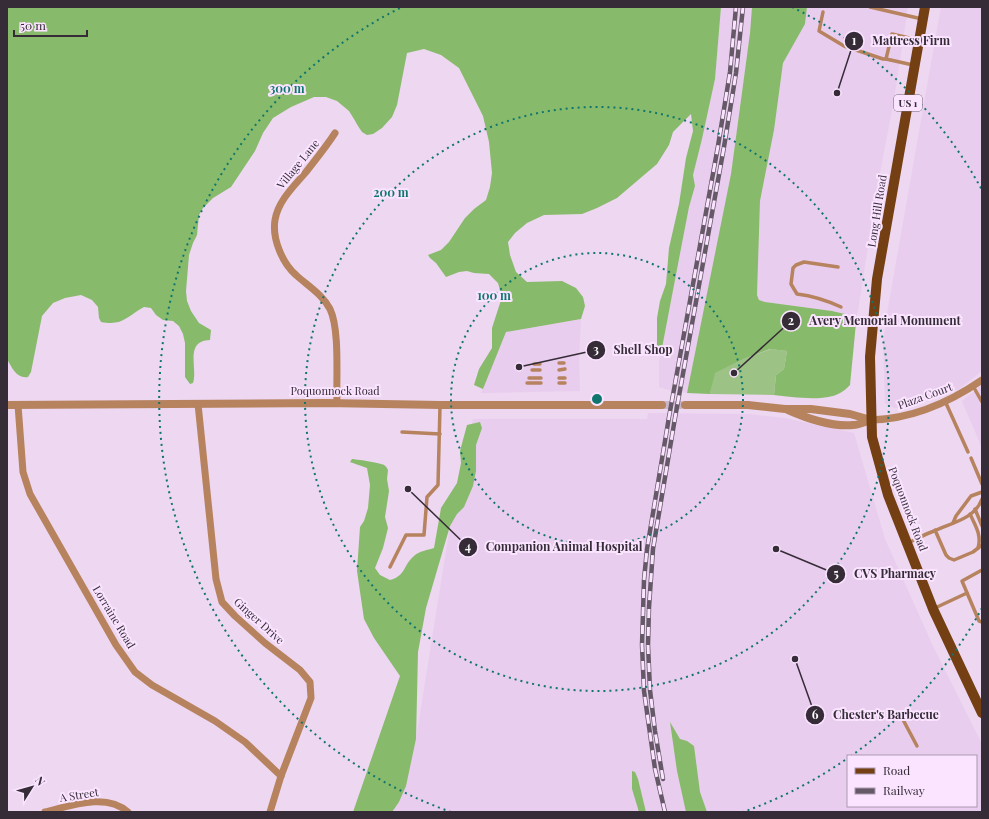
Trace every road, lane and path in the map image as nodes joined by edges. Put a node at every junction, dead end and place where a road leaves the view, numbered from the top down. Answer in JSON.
{"nodes":[{"id":1,"x":870,"y":7,"type":"edge"},
{"id":2,"x":893,"y":7,"type":"edge"},
{"id":3,"x":925,"y":7,"type":"edge"},
{"id":4,"x":881,"y":8,"type":"edge"},
{"id":5,"x":823,"y":12,"type":"dead end"},
{"id":6,"x":892,"y":12,"type":"junction"},
{"id":7,"x":923,"y":19,"type":"junction"},
{"id":8,"x":919,"y":41,"type":"junction"},
{"id":9,"x":886,"y":58,"type":"junction"},
{"id":10,"x":915,"y":66,"type":"junction"},
{"id":11,"x":336,"y":133,"type":"dead end"},
{"id":12,"x":838,"y":267,"type":"dead end"},
{"id":13,"x":841,"y":307,"type":"dead end"},
{"id":14,"x":559,"y":363,"type":"dead end"},
{"id":15,"x":564,"y":363,"type":"dead end"},
{"id":16,"x":534,"y":364,"type":"dead end"},
{"id":17,"x":540,"y":364,"type":"dead end"},
{"id":18,"x":565,"y":369,"type":"dead end"},
{"id":19,"x":532,"y":370,"type":"dead end"},
{"id":20,"x":540,"y":370,"type":"dead end"},
{"id":21,"x":559,"y":370,"type":"dead end"},
{"id":22,"x":529,"y":378,"type":"dead end"},
{"id":23,"x":540,"y":378,"type":"dead end"},
{"id":24,"x":559,"y":378,"type":"dead end"},
{"id":25,"x":565,"y":378,"type":"dead end"},
{"id":26,"x":982,"y":380,"type":"edge"},
{"id":27,"x":541,"y":383,"type":"dead end"},
{"id":28,"x":559,"y":383,"type":"dead end"},
{"id":29,"x":565,"y":383,"type":"dead end"},
{"id":30,"x":527,"y":384,"type":"dead end"},
{"id":31,"x":973,"y":386,"type":"junction"},
{"id":32,"x":945,"y":401,"type":"junction"},
{"id":33,"x":982,"y":402,"type":"edge"},
{"id":34,"x":337,"y":403,"type":"junction"},
{"id":35,"x":198,"y":404,"type":"junction"},
{"id":36,"x":7,"y":405,"type":"edge"},
{"id":37,"x":18,"y":405,"type":"junction"},
{"id":38,"x":440,"y":405,"type":"junction"},
{"id":39,"x":662,"y":405,"type":"tunnel mouth"},
{"id":40,"x":685,"y":405,"type":"tunnel mouth"},
{"id":41,"x":785,"y":409,"type":"junction"},
{"id":42,"x":871,"y":420,"type":"junction"},
{"id":43,"x":402,"y":432,"type":"dead end"},
{"id":44,"x":440,"y":434,"type":"junction"},
{"id":45,"x":968,"y":452,"type":"dead end"},
{"id":46,"x":970,"y":458,"type":"dead end"},
{"id":47,"x":982,"y":484,"type":"edge"},
{"id":48,"x":982,"y":492,"type":"edge"},
{"id":49,"x":982,"y":499,"type":"edge"},
{"id":50,"x":975,"y":509,"type":"junction"},
{"id":51,"x":970,"y":514,"type":"junction"},
{"id":52,"x":953,"y":524,"type":"junction"},
{"id":53,"x":982,"y":526,"type":"edge"},
{"id":54,"x":935,"y":530,"type":"junction"},
{"id":55,"x":907,"y":543,"type":"junction"},
{"id":56,"x":982,"y":545,"type":"edge"},
{"id":57,"x":977,"y":549,"type":"junction"},
{"id":58,"x":390,"y":567,"type":"dead end"},
{"id":59,"x":982,"y":570,"type":"edge"},
{"id":60,"x":967,"y":594,"type":"junction"},
{"id":61,"x":933,"y":609,"type":"junction"},
{"id":62,"x":982,"y":622,"type":"edge"},
{"id":63,"x":900,"y":714,"type":"dead end"},
{"id":64,"x":982,"y":714,"type":"edge"},
{"id":65,"x":917,"y":746,"type":"dead end"},
{"id":66,"x":281,"y":776,"type":"junction"},
{"id":67,"x":45,"y":812,"type":"edge"},
{"id":68,"x":128,"y":812,"type":"edge"},
{"id":69,"x":270,"y":812,"type":"edge"}],
"edges":[{"from":1,"to":4,"type":"lane"},
{"from":2,"to":6,"type":"lane"},
{"from":3,"to":7,"type":"main road","name":"Long Hill Road","number":"US 1"},
{"from":4,"to":6,"type":"lane"},
{"from":5,"to":9,"type":"lane"},
{"from":6,"to":7,"type":"lane"},
{"from":7,"to":8,"type":"main road","name":"Long Hill Road","number":"US 1"},
{"from":8,"to":9,"type":"lane"},
{"from":8,"to":10,"type":"main road","name":"Long Hill Road","number":"US 1"},
{"from":9,"to":10,"type":"lane"},
{"from":10,"to":42,"type":"main road","name":"Long Hill Road","number":"US 1"},
{"from":11,"to":34,"type":"street","name":"Village Lane"},
{"from":12,"to":13,"type":"lane"},
{"from":14,"to":15,"type":"lane"},
{"from":16,"to":17,"type":"lane"},
{"from":18,"to":21,"type":"lane"},
{"from":19,"to":20,"type":"lane"},
{"from":22,"to":23,"type":"lane"},
{"from":24,"to":25,"type":"lane"},
{"from":26,"to":31,"type":"street","name":"Plaza Court"},
{"from":27,"to":30,"type":"lane"},
{"from":28,"to":29,"type":"lane"},
{"from":31,"to":32,"type":"street","name":"Plaza Court"},
{"from":31,"to":33,"type":"lane"},
{"from":32,"to":42,"type":"street","name":"Plaza Court"},
{"from":32,"to":45,"type":"lane"},
{"from":34,"to":35,"type":"street","name":"Poquonnock Road"},
{"from":34,"to":38,"type":"street","name":"Poquonnock Road"},
{"from":35,"to":37,"type":"street","name":"Poquonnock Road"},
{"from":35,"to":66,"type":"street","name":"Ginger Drive"},
{"from":36,"to":37,"type":"street","name":"Poquonnock Road"},
{"from":37,"to":66,"type":"street","name":"Lorraine Road"},
{"from":38,"to":39,"type":"street","name":"Poquonnock Road"},
{"from":38,"to":44,"type":"lane"},
{"from":40,"to":41,"type":"street"},
{"from":41,"to":42,"type":"street"},
{"from":41,"to":42,"type":"street"},
{"from":42,"to":55,"type":"main road","name":"Poquonnock Road","number":"US 1"},
{"from":43,"to":44,"type":"lane"},
{"from":44,"to":58,"type":"lane"},
{"from":46,"to":47,"type":"lane"},
{"from":48,"to":52,"type":"lane"},
{"from":49,"to":50,"type":"lane"},
{"from":50,"to":51,"type":"lane"},
{"from":50,"to":53,"type":"lane"},
{"from":51,"to":52,"type":"lane"},
{"from":51,"to":57,"type":"lane"},
{"from":52,"to":54,"type":"lane"},
{"from":54,"to":55,"type":"lane"},
{"from":54,"to":57,"type":"lane"},
{"from":55,"to":61,"type":"main road","name":"Poquonnock Road","number":"US 1"},
{"from":56,"to":57,"type":"lane"},
{"from":59,"to":60,"type":"lane"},
{"from":60,"to":61,"type":"lane"},
{"from":60,"to":62,"type":"lane"},
{"from":61,"to":64,"type":"main road","name":"Poquonnock Road","number":"US 1"},
{"from":63,"to":65,"type":"lane"},
{"from":66,"to":69,"type":"street","name":"Ginger Drive"},
{"from":67,"to":68,"type":"street","name":"A Street"}]}
